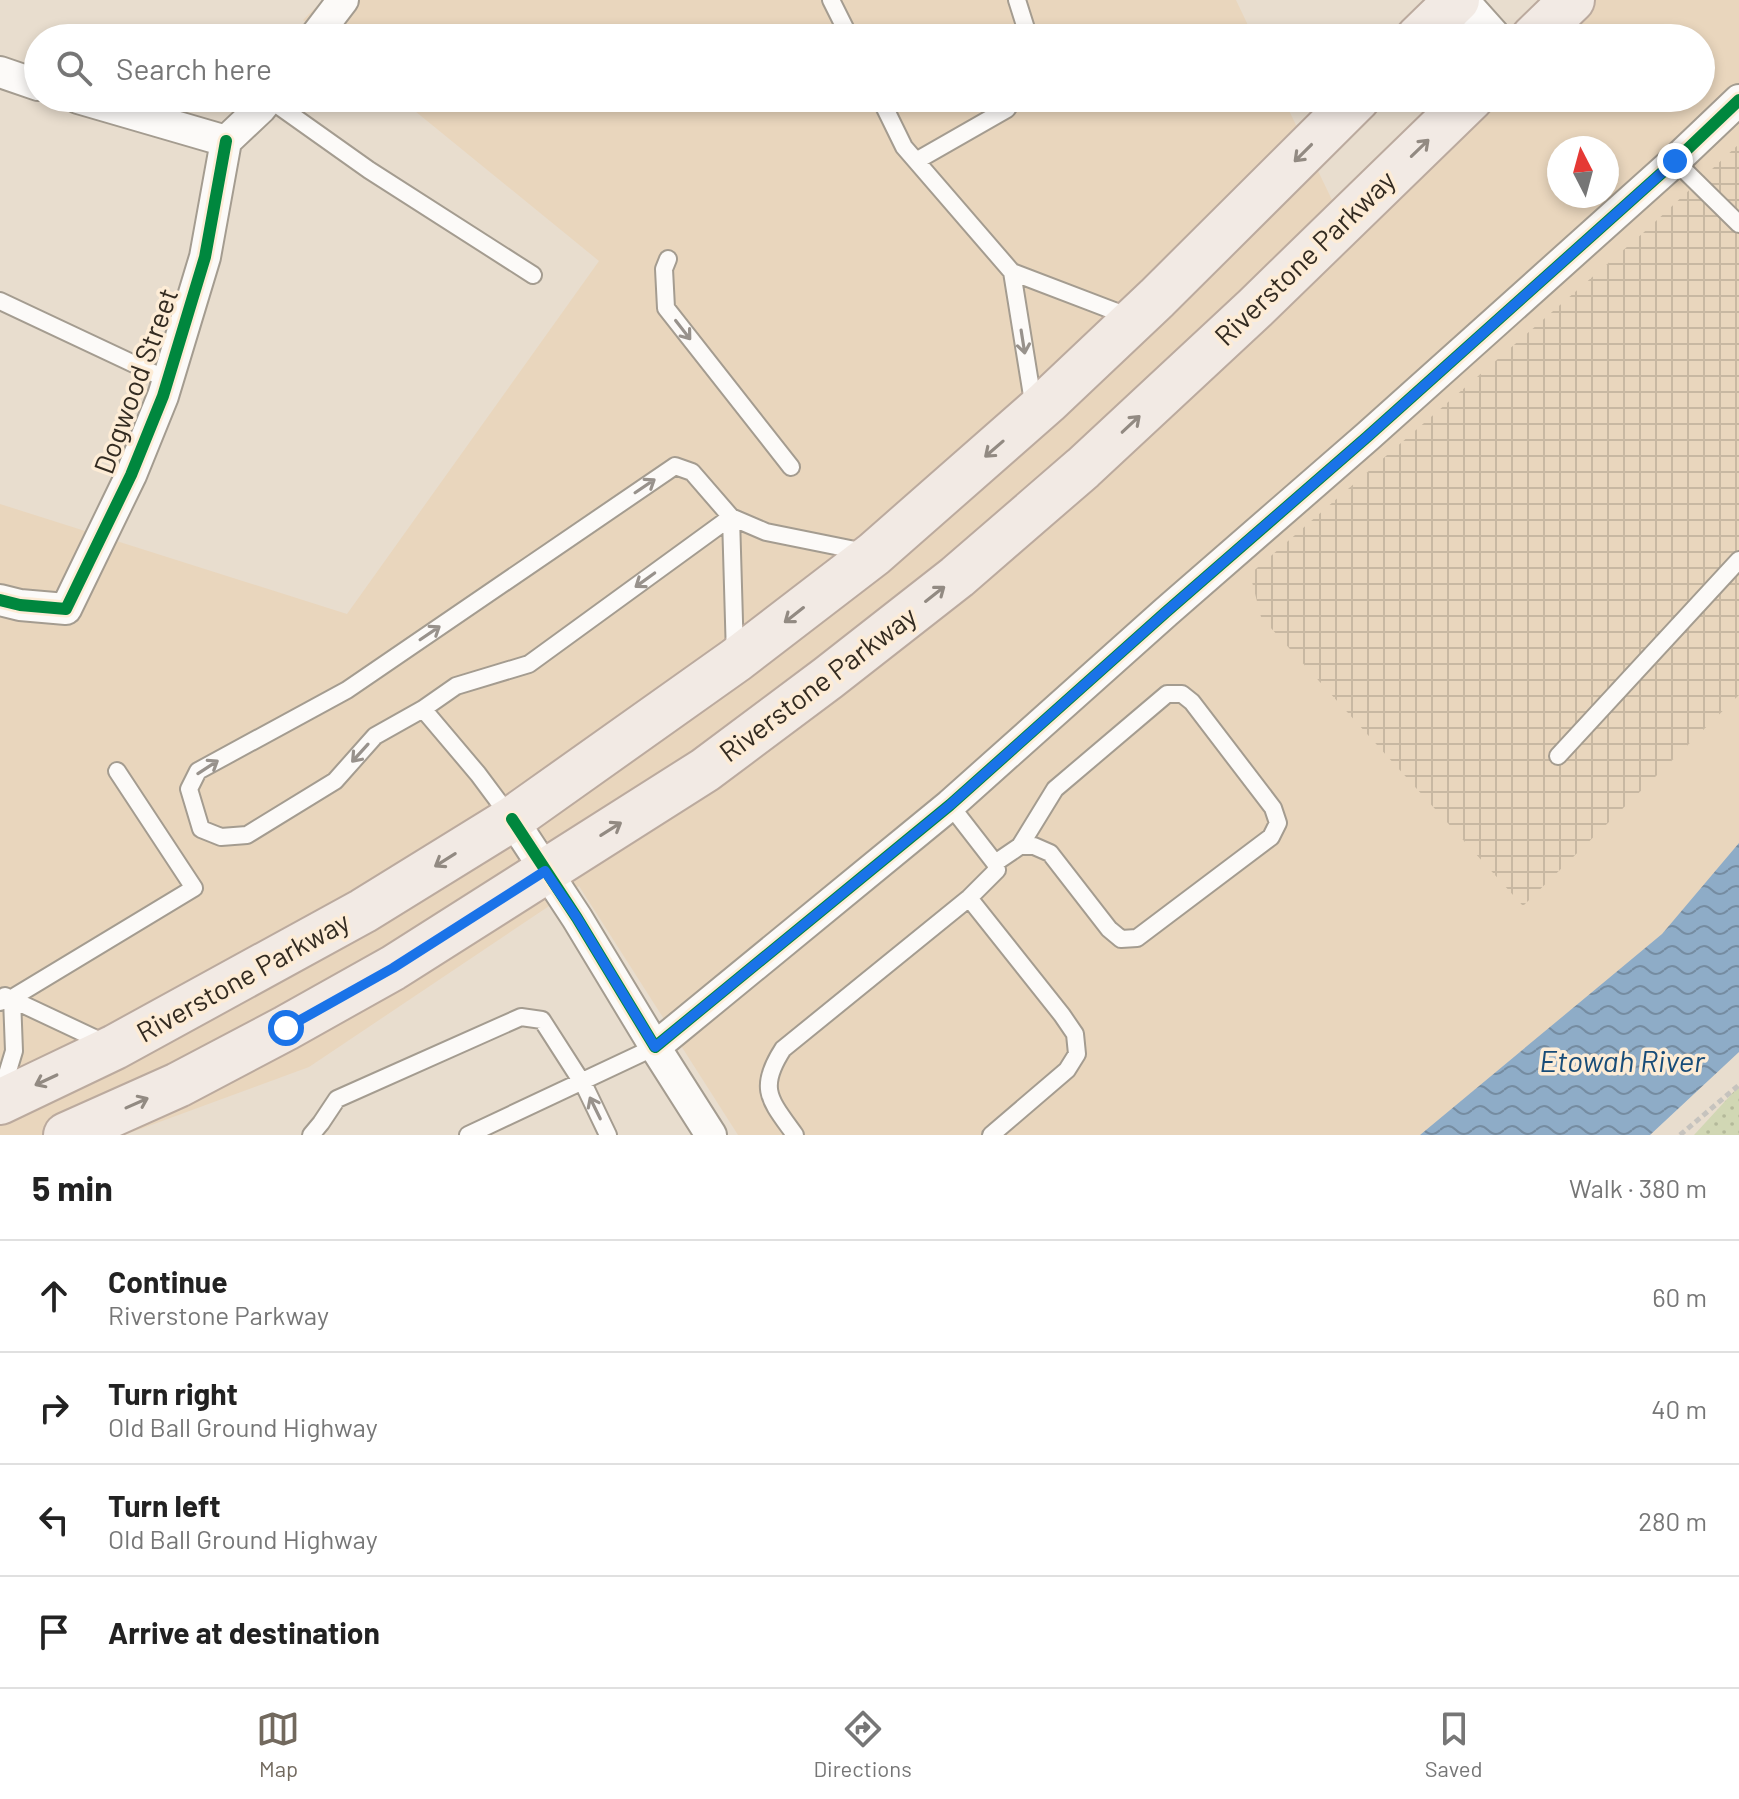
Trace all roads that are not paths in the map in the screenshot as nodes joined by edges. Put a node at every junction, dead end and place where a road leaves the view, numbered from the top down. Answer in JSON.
{"nodes":[{"id":1,"x":343,"y":0,"type":"edge"},
{"id":2,"x":831,"y":0,"type":"edge"},
{"id":3,"x":1017,"y":0,"type":"edge"},
{"id":4,"x":1460,"y":0,"type":"edge"},
{"id":5,"x":1572,"y":0,"type":"edge"},
{"id":6,"x":325,"y":24,"type":"edge"},
{"id":7,"x":843,"y":24,"type":"edge"},
{"id":8,"x":1025,"y":24,"type":"edge"},
{"id":9,"x":1433,"y":24,"type":"edge"},
{"id":10,"x":1483,"y":24,"type":"edge"},
{"id":11,"x":1547,"y":24,"type":"edge"},
{"id":12,"x":0,"y":72,"type":"edge"},
{"id":13,"x":24,"y":80,"type":"edge"},
{"id":14,"x":1739,"y":100,"type":"edge"},
{"id":15,"x":126,"y":112,"type":"edge"},
{"id":16,"x":257,"y":112,"type":"edge"},
{"id":17,"x":288,"y":112,"type":"edge"},
{"id":18,"x":887,"y":112,"type":"edge"},
{"id":19,"x":1002,"y":112,"type":"edge"},
{"id":20,"x":1344,"y":112,"type":"edge"},
{"id":21,"x":1457,"y":112,"type":"edge"},
{"id":22,"x":226,"y":141,"type":"junction"},
{"id":23,"x":916,"y":161,"type":"junction"},
{"id":24,"x":1675,"y":161,"type":"junction"},
{"id":25,"x":1739,"y":224,"type":"edge"},
{"id":26,"x":668,"y":259,"type":"dead end"},
{"id":27,"x":1012,"y":272,"type":"junction"},
{"id":28,"x":533,"y":275,"type":"dead end"},
{"id":29,"x":0,"y":301,"type":"edge"},
{"id":30,"x":1135,"y":319,"type":"junction"},
{"id":31,"x":168,"y":380,"type":"junction"},
{"id":32,"x":1035,"y":413,"type":"junction"},
{"id":33,"x":791,"y":467,"type":"dead end"},
{"id":34,"x":731,"y":517,"type":"junction"},
{"id":35,"x":874,"y":554,"type":"junction"},
{"id":36,"x":1739,"y":560,"type":"edge"},
{"id":37,"x":0,"y":600,"type":"edge"},
{"id":38,"x":736,"y":660,"type":"junction"},
{"id":39,"x":423,"y":709,"type":"junction"},
{"id":40,"x":1558,"y":756,"type":"dead end"},
{"id":41,"x":117,"y":771,"type":"dead end"},
{"id":42,"x":950,"y":805,"type":"junction"},
{"id":43,"x":512,"y":819,"type":"junction"},
{"id":44,"x":1020,"y":846,"type":"junction"},
{"id":45,"x":995,"y":863,"type":"junction"},
{"id":46,"x":545,"y":871,"type":"junction"},
{"id":47,"x":969,"y":898,"type":"junction"},
{"id":48,"x":4,"y":998,"type":"edge"},
{"id":49,"x":115,"y":1047,"type":"junction"},
{"id":50,"x":655,"y":1047,"type":"junction"},
{"id":51,"x":581,"y":1081,"type":"junction"},
{"id":52,"x":0,"y":1100,"type":"edge"},
{"id":53,"x":66,"y":1135,"type":"edge"},
{"id":54,"x":311,"y":1135,"type":"edge"},
{"id":55,"x":468,"y":1135,"type":"edge"},
{"id":56,"x":608,"y":1135,"type":"edge"},
{"id":57,"x":711,"y":1135,"type":"edge"},
{"id":58,"x":795,"y":1135,"type":"edge"},
{"id":59,"x":991,"y":1135,"type":"edge"}],
"edges":[{"from":1,"to":6,"type":"street"},
{"from":2,"to":7,"type":"lane"},
{"from":3,"to":8,"type":"lane"},
{"from":4,"to":9,"type":"main road"},
{"from":4,"to":10,"type":"street"},
{"from":5,"to":11,"type":"main road"},
{"from":12,"to":13,"type":"street"},
{"from":14,"to":24,"type":"street"},
{"from":15,"to":22,"type":"street"},
{"from":16,"to":22,"type":"street"},
{"from":17,"to":28,"type":"lane"},
{"from":18,"to":23,"type":"lane"},
{"from":19,"to":23,"type":"lane"},
{"from":20,"to":30,"type":"main road","name":"Riverstone Parkway","one_way":true},
{"from":46,"to":21,"type":"main road","name":"Riverstone Parkway","one_way":true},
{"from":22,"to":31,"type":"street","name":"Dogwood Street"},
{"from":23,"to":27,"type":"lane"},
{"from":24,"to":25,"type":"lane"},
{"from":24,"to":42,"type":"street"},
{"from":26,"to":33,"type":"lane","one_way":true},
{"from":27,"to":30,"type":"lane"},
{"from":27,"to":32,"type":"lane","one_way":true},
{"from":29,"to":31,"type":"lane"},
{"from":30,"to":32,"type":"main road","name":"Riverstone Parkway"},
{"from":31,"to":37,"type":"street","name":"Dogwood Street"},
{"from":32,"to":35,"type":"main road","name":"Riverstone Parkway","one_way":true},
{"from":34,"to":35,"type":"lane"},
{"from":34,"to":38,"type":"lane"},
{"from":34,"to":39,"type":"lane","one_way":true},
{"from":39,"to":34,"type":"lane","one_way":true},
{"from":35,"to":38,"type":"main road","name":"Riverstone Parkway","one_way":true},
{"from":36,"to":40,"type":"lane"},
{"from":38,"to":43,"type":"main road","name":"Riverstone Parkway"},
{"from":39,"to":43,"type":"lane"},
{"from":41,"to":48,"type":"lane"},
{"from":42,"to":45,"type":"lane"},
{"from":42,"to":50,"type":"street"},
{"from":43,"to":46,"type":"street"},
{"from":43,"to":49,"type":"main road","name":"Riverstone Parkway","one_way":true},
{"from":44,"to":44,"type":"lane"},
{"from":44,"to":45,"type":"lane"},
{"from":45,"to":47,"type":"lane"},
{"from":46,"to":50,"type":"street"},
{"from":53,"to":46,"type":"main road","name":"Riverstone Parkway","one_way":true},
{"from":47,"to":58,"type":"lane"},
{"from":47,"to":59,"type":"lane"},
{"from":48,"to":49,"type":"lane"},
{"from":48,"to":52,"type":"lane"},
{"from":49,"to":52,"type":"main road","name":"Riverstone Parkway","one_way":true},
{"from":50,"to":51,"type":"lane"},
{"from":50,"to":57,"type":"street"},
{"from":51,"to":54,"type":"lane"},
{"from":51,"to":55,"type":"lane"},
{"from":56,"to":51,"type":"lane","one_way":true}]}
